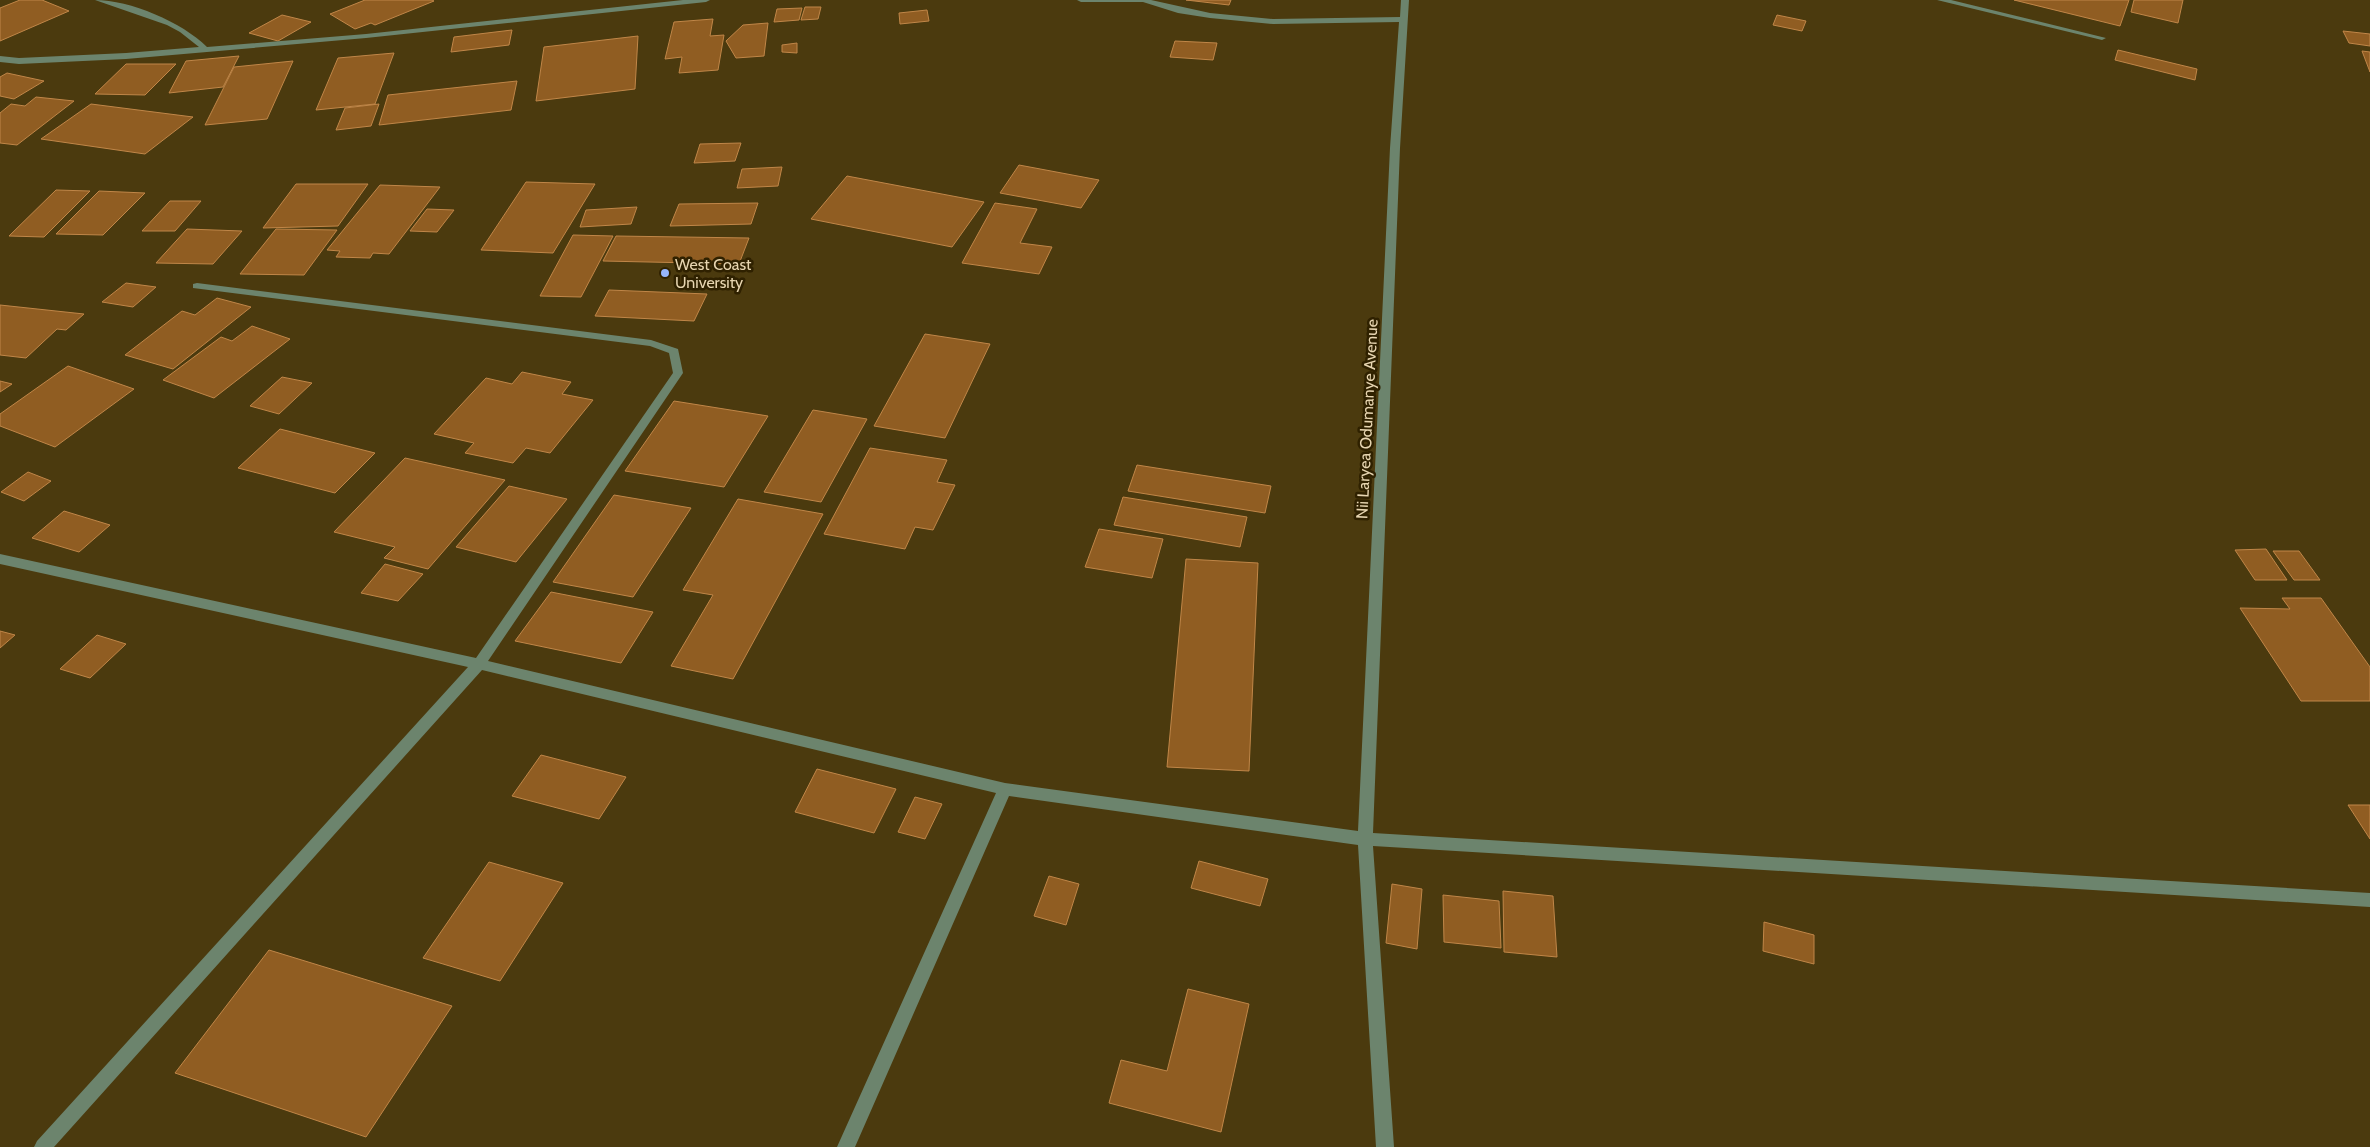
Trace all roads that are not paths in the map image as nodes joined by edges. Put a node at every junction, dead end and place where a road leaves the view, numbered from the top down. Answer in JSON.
{"nodes":[{"id":1,"x":99,"y":0,"type":"edge"},
{"id":2,"x":706,"y":0,"type":"edge"},
{"id":3,"x":1081,"y":0,"type":"edge"},
{"id":4,"x":1404,"y":0,"type":"edge"},
{"id":5,"x":1941,"y":0,"type":"edge"},
{"id":6,"x":1147,"y":1,"type":"edge"},
{"id":7,"x":1402,"y":20,"type":"junction"},
{"id":8,"x":2102,"y":38,"type":"dead end"},
{"id":9,"x":205,"y":49,"type":"junction"},
{"id":10,"x":0,"y":59,"type":"edge"},
{"id":11,"x":197,"y":286,"type":"dead end"},
{"id":12,"x":0,"y":559,"type":"edge"},
{"id":13,"x":479,"y":664,"type":"junction"},
{"id":14,"x":1005,"y":790,"type":"junction"},
{"id":15,"x":1365,"y":839,"type":"junction"},
{"id":16,"x":2370,"y":900,"type":"edge"},
{"id":17,"x":43,"y":1147,"type":"edge"},
{"id":18,"x":846,"y":1147,"type":"edge"},
{"id":19,"x":1385,"y":1147,"type":"edge"}],
"edges":[{"from":1,"to":9,"type":"street"},
{"from":2,"to":9,"type":"street"},
{"from":3,"to":6,"type":"street"},
{"from":4,"to":7,"type":"street","name":"Nii Laryea Odumanye Avenue"},
{"from":5,"to":8,"type":"street"},
{"from":6,"to":7,"type":"street"},
{"from":7,"to":15,"type":"street","name":"Nii Laryea Odumanye Avenue"},
{"from":9,"to":10,"type":"street"},
{"from":11,"to":13,"type":"street"},
{"from":12,"to":13,"type":"street"},
{"from":13,"to":14,"type":"street"},
{"from":13,"to":17,"type":"street"},
{"from":14,"to":15,"type":"street"},
{"from":14,"to":18,"type":"street"},
{"from":15,"to":16,"type":"street"},
{"from":15,"to":19,"type":"street","name":"Nii Laryea Odumanye Avenue"}]}
